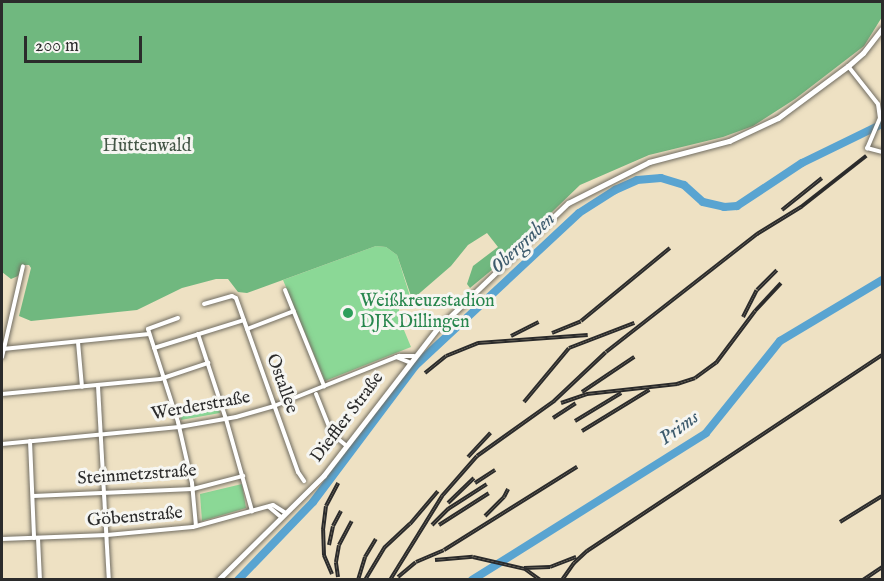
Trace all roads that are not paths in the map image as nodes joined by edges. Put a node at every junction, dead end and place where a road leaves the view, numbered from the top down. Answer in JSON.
{"nodes":[{"id":1,"x":882,"y":29,"type":"edge"},
{"id":2,"x":848,"y":66,"type":"junction"},
{"id":3,"x":881,"y":108,"type":"edge"},
{"id":4,"x":882,"y":152,"type":"edge"},
{"id":5,"x":23,"y":266,"type":"dead end"},
{"id":6,"x":285,"y":290,"type":"dead end"},
{"id":7,"x":204,"y":304,"type":"dead end"},
{"id":8,"x":294,"y":311,"type":"junction"},
{"id":9,"x":178,"y":318,"type":"dead end"},
{"id":10,"x":244,"y":320,"type":"junction"},
{"id":11,"x":247,"y":329,"type":"junction"},
{"id":12,"x":150,"y":334,"type":"junction"},
{"id":13,"x":198,"y":334,"type":"junction"},
{"id":14,"x":78,"y":342,"type":"junction"},
{"id":15,"x":154,"y":348,"type":"junction"},
{"id":16,"x":3,"y":349,"type":"junction"},
{"id":17,"x":414,"y":356,"type":"junction"},
{"id":18,"x":2,"y":357,"type":"edge"},
{"id":19,"x":395,"y":357,"type":"junction"},
{"id":20,"x":409,"y":362,"type":"junction"},
{"id":21,"x":208,"y":363,"type":"junction"},
{"id":22,"x":164,"y":378,"type":"junction"},
{"id":23,"x":98,"y":386,"type":"junction"},
{"id":24,"x":324,"y":386,"type":"junction"},
{"id":25,"x":82,"y":387,"type":"junction"},
{"id":26,"x":2,"y":394,"type":"edge"},
{"id":27,"x":316,"y":394,"type":"dead end"},
{"id":28,"x":274,"y":406,"type":"junction"},
{"id":29,"x":226,"y":419,"type":"junction"},
{"id":30,"x":179,"y":427,"type":"junction"},
{"id":31,"x":103,"y":434,"type":"junction"},
{"id":32,"x":30,"y":441,"type":"junction"},
{"id":33,"x":2,"y":444,"type":"edge"},
{"id":34,"x":347,"y":447,"type":"junction"},
{"id":35,"x":243,"y":476,"type":"junction"},
{"id":36,"x":304,"y":481,"type":"dead end"},
{"id":37,"x":193,"y":489,"type":"junction"},
{"id":38,"x":105,"y":493,"type":"junction"},
{"id":39,"x":33,"y":496,"type":"junction"},
{"id":40,"x":252,"y":511,"type":"junction"},
{"id":41,"x":284,"y":516,"type":"junction"},
{"id":42,"x":196,"y":526,"type":"junction"},
{"id":43,"x":107,"y":535,"type":"junction"},
{"id":44,"x":36,"y":538,"type":"junction"},
{"id":45,"x":2,"y":539,"type":"edge"},
{"id":46,"x":40,"y":579,"type":"edge"},
{"id":47,"x":109,"y":579,"type":"edge"},
{"id":48,"x":218,"y":579,"type":"edge"}],
"edges":[{"from":1,"to":2,"type":"main road","name":"Dieffler Straße"},
{"from":2,"to":3,"type":"street"},
{"from":2,"to":17,"type":"main road","name":"Dieffler Straße"},
{"from":3,"to":4,"type":"street"},
{"from":5,"to":16,"type":"street"},
{"from":6,"to":8,"type":"street"},
{"from":7,"to":10,"type":"street","name":"Ostallee"},
{"from":8,"to":11,"type":"street"},
{"from":8,"to":24,"type":"street"},
{"from":9,"to":12,"type":"street"},
{"from":10,"to":11,"type":"street","name":"Ostallee"},
{"from":10,"to":13,"type":"street"},
{"from":11,"to":28,"type":"street","name":"Ostallee"},
{"from":12,"to":14,"type":"street"},
{"from":12,"to":15,"type":"street"},
{"from":13,"to":15,"type":"street"},
{"from":13,"to":21,"type":"street"},
{"from":14,"to":16,"type":"street"},
{"from":14,"to":25,"type":"street"},
{"from":15,"to":22,"type":"street"},
{"from":16,"to":18,"type":"street"},
{"from":17,"to":19,"type":"street","name":"Werderstraße"},
{"from":17,"to":20,"type":"main road","name":"Dieffler Straße"},
{"from":19,"to":20,"type":"street"},
{"from":19,"to":24,"type":"street","name":"Werderstraße"},
{"from":20,"to":34,"type":"main road","name":"Dieffler Straße"},
{"from":21,"to":22,"type":"street"},
{"from":21,"to":29,"type":"street"},
{"from":22,"to":23,"type":"street"},
{"from":22,"to":30,"type":"street"},
{"from":23,"to":25,"type":"street"},
{"from":23,"to":31,"type":"street"},
{"from":24,"to":28,"type":"street","name":"Werderstraße"},
{"from":25,"to":26,"type":"street"},
{"from":27,"to":34,"type":"street"},
{"from":28,"to":29,"type":"street","name":"Werderstraße"},
{"from":28,"to":36,"type":"street","name":"Ostallee"},
{"from":29,"to":30,"type":"street","name":"Werderstraße"},
{"from":29,"to":35,"type":"street"},
{"from":30,"to":31,"type":"street","name":"Werderstraße"},
{"from":30,"to":37,"type":"street"},
{"from":31,"to":32,"type":"street","name":"Werderstraße"},
{"from":31,"to":38,"type":"street"},
{"from":32,"to":33,"type":"street","name":"Werderstraße"},
{"from":32,"to":39,"type":"street"},
{"from":34,"to":41,"type":"main road","name":"Dieffler Straße"},
{"from":35,"to":37,"type":"street","name":"Steinmetzstraße"},
{"from":35,"to":40,"type":"street"},
{"from":37,"to":38,"type":"street","name":"Steinmetzstraße"},
{"from":37,"to":42,"type":"street"},
{"from":38,"to":39,"type":"street","name":"Steinmetzstraße"},
{"from":38,"to":43,"type":"street"},
{"from":39,"to":44,"type":"street"},
{"from":40,"to":41,"type":"street","name":"Göbenstraße"},
{"from":40,"to":42,"type":"street","name":"Göbenstraße"},
{"from":41,"to":48,"type":"main road","name":"Dieffler Straße"},
{"from":42,"to":43,"type":"street","name":"Göbenstraße"},
{"from":43,"to":44,"type":"street","name":"Göbenstraße"},
{"from":43,"to":47,"type":"street"},
{"from":44,"to":45,"type":"street","name":"Göbenstraße"},
{"from":44,"to":46,"type":"street"}]}
